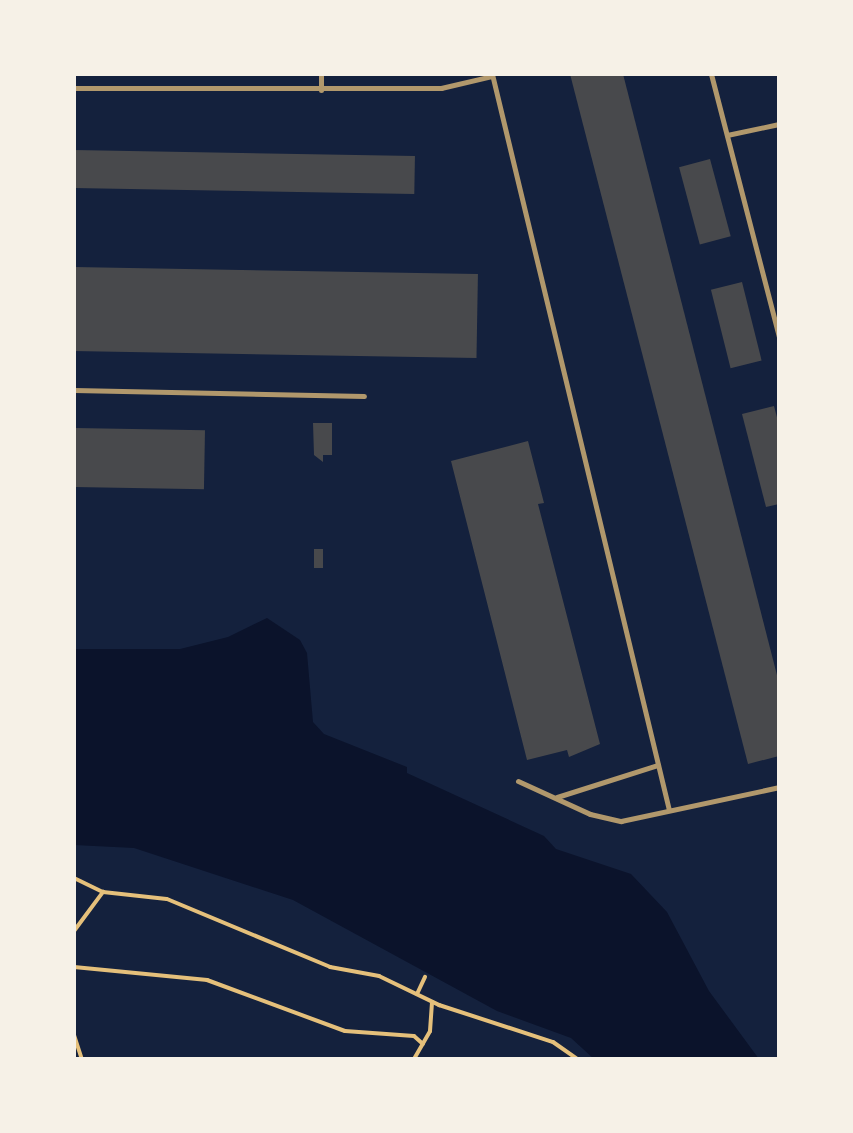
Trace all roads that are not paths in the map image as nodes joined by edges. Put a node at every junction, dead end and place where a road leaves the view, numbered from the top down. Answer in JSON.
{"nodes":[{"id":1,"x":321,"y":74,"type":"edge"},
{"id":2,"x":711,"y":74,"type":"edge"},
{"id":3,"x":492,"y":75,"type":"edge"},
{"id":4,"x":74,"y":88,"type":"edge"},
{"id":5,"x":321,"y":90,"type":"junction"},
{"id":6,"x":779,"y":124,"type":"edge"},
{"id":7,"x":727,"y":135,"type":"junction"},
{"id":8,"x":779,"y":336,"type":"edge"},
{"id":9,"x":74,"y":390,"type":"edge"},
{"id":10,"x":364,"y":396,"type":"dead end"},
{"id":11,"x":658,"y":765,"type":"junction"},
{"id":12,"x":518,"y":781,"type":"dead end"},
{"id":13,"x":779,"y":787,"type":"edge"},
{"id":14,"x":555,"y":798,"type":"junction"},
{"id":15,"x":669,"y":810,"type":"junction"}],
"edges":[{"from":1,"to":5,"type":"lane"},
{"from":2,"to":7,"type":"lane"},
{"from":3,"to":5,"type":"lane"},
{"from":3,"to":11,"type":"lane"},
{"from":4,"to":5,"type":"lane"},
{"from":6,"to":7,"type":"lane"},
{"from":7,"to":8,"type":"lane"},
{"from":9,"to":10,"type":"lane"},
{"from":11,"to":14,"type":"lane"},
{"from":11,"to":15,"type":"lane"},
{"from":12,"to":14,"type":"lane"},
{"from":13,"to":15,"type":"lane"},
{"from":14,"to":15,"type":"lane"}]}
